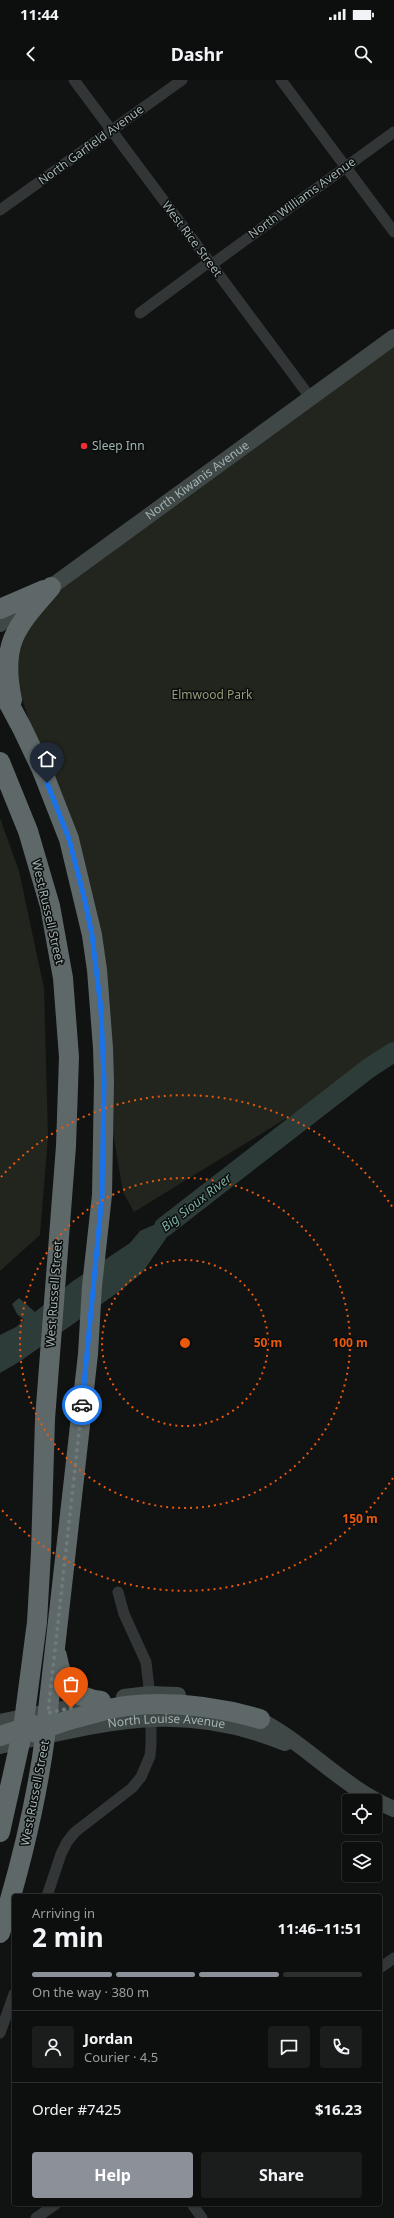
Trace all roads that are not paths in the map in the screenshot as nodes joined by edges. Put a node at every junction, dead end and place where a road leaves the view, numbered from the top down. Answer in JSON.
{"nodes":[{"id":1,"x":74,"y":80,"type":"edge"},
{"id":2,"x":182,"y":80,"type":"edge"},
{"id":3,"x":281,"y":80,"type":"edge"},
{"id":4,"x":110,"y":130,"type":"junction"},
{"id":5,"x":394,"y":132,"type":"edge"},
{"id":6,"x":346,"y":168,"type":"junction"},
{"id":7,"x":0,"y":210,"type":"edge"},
{"id":8,"x":394,"y":232,"type":"edge"},
{"id":9,"x":210,"y":263,"type":"junction"},
{"id":10,"x":140,"y":313,"type":"dead end"},
{"id":11,"x":394,"y":337,"type":"edge"},
{"id":12,"x":310,"y":398,"type":"junction"},
{"id":13,"x":51,"y":587,"type":"junction"},
{"id":14,"x":0,"y":610,"type":"edge"},
{"id":15,"x":0,"y":624,"type":"edge"},
{"id":16,"x":0,"y":687,"type":"edge"},
{"id":17,"x":22,"y":728,"type":"junction"},
{"id":18,"x":0,"y":762,"type":"edge"},
{"id":19,"x":118,"y":1592,"type":"dead end"},
{"id":20,"x":57,"y":1634,"type":"junction"},
{"id":21,"x":101,"y":1701,"type":"junction"},
{"id":22,"x":150,"y":1706,"type":"junction"},
{"id":23,"x":260,"y":1719,"type":"joint"},
{"id":24,"x":0,"y":1722,"type":"edge"},
{"id":25,"x":47,"y":1726,"type":"junction"},
{"id":26,"x":23,"y":1730,"type":"junction"},
{"id":27,"x":0,"y":1736,"type":"edge"},
{"id":28,"x":0,"y":1746,"type":"edge"},
{"id":29,"x":309,"y":1753,"type":"junction"},
{"id":30,"x":0,"y":1781,"type":"edge"},
{"id":31,"x":5,"y":1809,"type":"junction"},
{"id":32,"x":394,"y":1809,"type":"edge"},
{"id":33,"x":0,"y":1832,"type":"edge"},
{"id":34,"x":48,"y":1894,"type":"edge"},
{"id":35,"x":0,"y":1933,"type":"edge"},
{"id":36,"x":394,"y":1958,"type":"edge"},
{"id":37,"x":382,"y":1967,"type":"edge"},
{"id":38,"x":12,"y":2000,"type":"edge"},
{"id":39,"x":0,"y":2033,"type":"edge"},
{"id":40,"x":53,"y":2206,"type":"edge"},
{"id":41,"x":193,"y":2206,"type":"edge"},
{"id":42,"x":36,"y":2218,"type":"edge"},
{"id":43,"x":202,"y":2218,"type":"edge"}],
"edges":[{"from":1,"to":4,"type":"street","name":"West Rice Street"},
{"from":2,"to":4,"type":"street","name":"North Garfield Avenue"},
{"from":3,"to":6,"type":"street"},
{"from":4,"to":7,"type":"street","name":"North Garfield Avenue"},
{"from":4,"to":9,"type":"street","name":"West Rice Street"},
{"from":5,"to":6,"type":"street","name":"North Williams Avenue"},
{"from":6,"to":8,"type":"street"},
{"from":6,"to":9,"type":"street","name":"North Williams Avenue"},
{"from":9,"to":10,"type":"street","name":"North Williams Avenue"},
{"from":9,"to":12,"type":"street","name":"West Rice Street"},
{"from":11,"to":12,"type":"main road","name":"North Kiwanis Avenue"},
{"from":12,"to":13,"type":"main road","name":"North Kiwanis Avenue"},
{"from":13,"to":14,"type":"highway"},
{"from":13,"to":15,"type":"main road","name":"North Kiwanis Avenue"},
{"from":13,"to":17,"type":"highway"},
{"from":16,"to":17,"type":"highway","name":"West Russell Street"},
{"from":17,"to":20,"type":"highway","name":"West Russell Street"},
{"from":18,"to":26,"type":"highway","name":"West Russell Street"},
{"from":19,"to":22,"type":"street"},
{"from":20,"to":21,"type":"highway"},
{"from":20,"to":25,"type":"highway","name":"West Russell Street"},
{"from":21,"to":22,"type":"main road","name":"North Louise Avenue"},
{"from":21,"to":25,"type":"main road","name":"North Louise Avenue"},
{"from":22,"to":23,"type":"highway"},
{"from":22,"to":25,"type":"highway"},
{"from":22,"to":29,"type":"main road","name":"North Louise Avenue"},
{"from":22,"to":34,"type":"street"},
{"from":23,"to":29,"type":"main road","name":"North Louise Avenue"},
{"from":24,"to":26,"type":"main road"},
{"from":25,"to":26,"type":"highway"},
{"from":25,"to":35,"type":"highway","name":"West Russell Street"},
{"from":26,"to":27,"type":"highway"},
{"from":26,"to":28,"type":"main road"},
{"from":26,"to":31,"type":"highway","name":"West Russell Street"},
{"from":29,"to":32,"type":"main road","name":"North Louise Avenue"},
{"from":30,"to":31,"type":"highway"},
{"from":31,"to":33,"type":"highway","name":"West Russell Street"},
{"from":36,"to":37,"type":"street"},
{"from":38,"to":39,"type":"street"},
{"from":40,"to":42,"type":"street"},
{"from":41,"to":43,"type":"street"}]}
